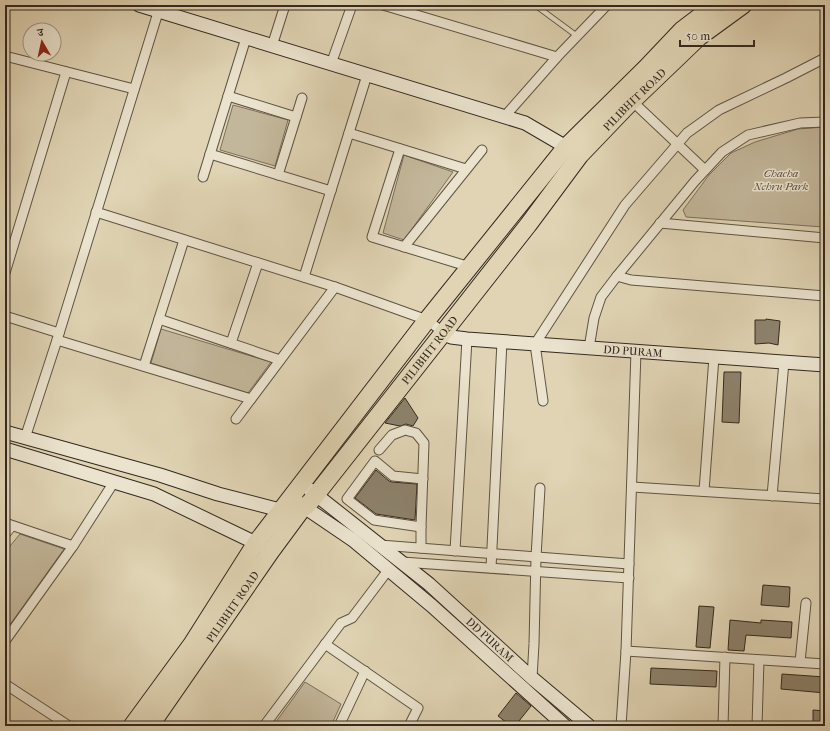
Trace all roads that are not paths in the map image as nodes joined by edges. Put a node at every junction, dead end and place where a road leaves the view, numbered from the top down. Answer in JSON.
{"nodes":[{"id":1,"x":139,"y":5,"type":"edge"},
{"id":2,"x":286,"y":5,"type":"edge"},
{"id":3,"x":352,"y":5,"type":"edge"},
{"id":4,"x":383,"y":5,"type":"edge"},
{"id":5,"x":535,"y":5,"type":"edge"},
{"id":6,"x":607,"y":5,"type":"edge"},
{"id":7,"x":715,"y":5,"type":"edge"},
{"id":8,"x":743,"y":5,"type":"edge"},
{"id":9,"x":159,"y":8,"type":"edge"},
{"id":10,"x":577,"y":36,"type":"junction"},
{"id":11,"x":246,"y":38,"type":"junction"},
{"id":12,"x":272,"y":46,"type":"junction"},
{"id":13,"x":5,"y":56,"type":"edge"},
{"id":14,"x":557,"y":57,"type":"junction"},
{"id":15,"x":825,"y":58,"type":"edge"},
{"id":16,"x":331,"y":64,"type":"junction"},
{"id":17,"x":66,"y":72,"type":"junction"},
{"id":18,"x":367,"y":74,"type":"junction"},
{"id":19,"x":134,"y":89,"type":"junction"},
{"id":20,"x":228,"y":96,"type":"junction"},
{"id":21,"x":302,"y":98,"type":"dead end"},
{"id":22,"x":632,"y":101,"type":"junction"},
{"id":23,"x":504,"y":116,"type":"junction"},
{"id":24,"x":296,"y":117,"type":"junction"},
{"id":25,"x":825,"y":122,"type":"edge"},
{"id":26,"x":349,"y":134,"type":"junction"},
{"id":27,"x":678,"y":144,"type":"junction"},
{"id":28,"x":400,"y":149,"type":"junction"},
{"id":29,"x":482,"y":150,"type":"dead end"},
{"id":30,"x":573,"y":151,"type":"junction"},
{"id":31,"x":210,"y":154,"type":"junction"},
{"id":32,"x":466,"y":169,"type":"junction"},
{"id":33,"x":705,"y":170,"type":"junction"},
{"id":34,"x":278,"y":175,"type":"junction"},
{"id":35,"x":203,"y":177,"type":"dead end"},
{"id":36,"x":331,"y":191,"type":"junction"},
{"id":37,"x":96,"y":212,"type":"junction"},
{"id":38,"x":660,"y":223,"type":"junction"},
{"id":39,"x":825,"y":238,"type":"edge"},
{"id":40,"x":184,"y":240,"type":"junction"},
{"id":41,"x":404,"y":247,"type":"junction"},
{"id":42,"x":258,"y":263,"type":"junction"},
{"id":43,"x":470,"y":268,"type":"junction"},
{"id":44,"x":5,"y":273,"type":"edge"},
{"id":45,"x":617,"y":276,"type":"junction"},
{"id":46,"x":304,"y":277,"type":"junction"},
{"id":47,"x":335,"y":287,"type":"junction"},
{"id":48,"x":825,"y":296,"type":"edge"},
{"id":49,"x":5,"y":316,"type":"edge"},
{"id":50,"x":159,"y":319,"type":"junction"},
{"id":51,"x":427,"y":320,"type":"junction"},
{"id":52,"x":443,"y":332,"type":"junction"},
{"id":53,"x":58,"y":336,"type":"junction"},
{"id":54,"x":467,"y":339,"type":"junction"},
{"id":55,"x":502,"y":341,"type":"junction"},
{"id":56,"x":231,"y":343,"type":"junction"},
{"id":57,"x":535,"y":344,"type":"junction"},
{"id":58,"x":589,"y":348,"type":"junction"},
{"id":59,"x":636,"y":351,"type":"junction"},
{"id":60,"x":714,"y":357,"type":"junction"},
{"id":61,"x":280,"y":360,"type":"junction"},
{"id":62,"x":784,"y":362,"type":"junction"},
{"id":63,"x":825,"y":365,"type":"edge"},
{"id":64,"x":144,"y":366,"type":"junction"},
{"id":65,"x":251,"y":399,"type":"junction"},
{"id":66,"x":543,"y":401,"type":"dead end"},
{"id":67,"x":236,"y":419,"type":"dead end"},
{"id":68,"x":5,"y":432,"type":"edge"},
{"id":69,"x":25,"y":438,"type":"junction"},
{"id":70,"x":5,"y":449,"type":"edge"},
{"id":71,"x":379,"y":450,"type":"dead end"},
{"id":72,"x":423,"y":479,"type":"junction"},
{"id":73,"x":114,"y":482,"type":"junction"},
{"id":74,"x":302,"y":483,"type":"junction"},
{"id":75,"x":632,"y":487,"type":"junction"},
{"id":76,"x":540,"y":488,"type":"dead end"},
{"id":77,"x":704,"y":491,"type":"junction"},
{"id":78,"x":316,"y":494,"type":"junction"},
{"id":79,"x":772,"y":496,"type":"junction"},
{"id":80,"x":825,"y":499,"type":"edge"},
{"id":81,"x":305,"y":507,"type":"junction"},
{"id":82,"x":288,"y":510,"type":"junction"},
{"id":83,"x":5,"y":524,"type":"edge"},
{"id":84,"x":14,"y":527,"type":"junction"},
{"id":85,"x":421,"y":527,"type":"junction"},
{"id":86,"x":5,"y":538,"type":"edge"},
{"id":87,"x":256,"y":542,"type":"junction"},
{"id":88,"x":380,"y":545,"type":"junction"},
{"id":89,"x":73,"y":546,"type":"junction"},
{"id":90,"x":421,"y":548,"type":"junction"},
{"id":91,"x":455,"y":550,"type":"junction"},
{"id":92,"x":271,"y":551,"type":"junction"},
{"id":93,"x":492,"y":553,"type":"junction"},
{"id":94,"x":536,"y":557,"type":"junction"},
{"id":95,"x":402,"y":562,"type":"junction"},
{"id":96,"x":629,"y":564,"type":"junction"},
{"id":97,"x":491,"y":568,"type":"junction"},
{"id":98,"x":389,"y":569,"type":"junction"},
{"id":99,"x":536,"y":571,"type":"junction"},
{"id":100,"x":629,"y":578,"type":"junction"},
{"id":101,"x":806,"y":603,"type":"dead end"},
{"id":102,"x":7,"y":635,"type":"edge"},
{"id":103,"x":324,"y":644,"type":"junction"},
{"id":104,"x":626,"y":651,"type":"junction"},
{"id":105,"x":725,"y":657,"type":"junction"},
{"id":106,"x":760,"y":660,"type":"junction"},
{"id":107,"x":800,"y":662,"type":"junction"},
{"id":108,"x":825,"y":664,"type":"edge"},
{"id":109,"x":365,"y":671,"type":"junction"},
{"id":110,"x":532,"y":678,"type":"junction"},
{"id":111,"x":5,"y":684,"type":"edge"},
{"id":112,"x":69,"y":726,"type":"edge"},
{"id":113,"x":132,"y":726,"type":"edge"},
{"id":114,"x":150,"y":726,"type":"edge"},
{"id":115,"x":264,"y":726,"type":"edge"},
{"id":116,"x":339,"y":726,"type":"edge"},
{"id":117,"x":409,"y":726,"type":"edge"},
{"id":118,"x":565,"y":726,"type":"edge"},
{"id":119,"x":589,"y":726,"type":"edge"},
{"id":120,"x":621,"y":726,"type":"edge"},
{"id":121,"x":723,"y":726,"type":"edge"},
{"id":122,"x":756,"y":726,"type":"edge"}],
"edges":[{"from":1,"to":9,"type":"street"},
{"from":2,"to":12,"type":"street"},
{"from":3,"to":16,"type":"street"},
{"from":4,"to":14,"type":"street"},
{"from":5,"to":10,"type":"lane"},
{"from":6,"to":10,"type":"street"},
{"from":7,"to":30,"type":"highway"},
{"from":8,"to":22,"type":"highway","name":"PILIBHIT ROAD"},
{"from":9,"to":11,"type":"street"},
{"from":9,"to":19,"type":"street"},
{"from":10,"to":14,"type":"street"},
{"from":11,"to":12,"type":"street"},
{"from":11,"to":20,"type":"street"},
{"from":12,"to":16,"type":"street"},
{"from":13,"to":17,"type":"street"},
{"from":14,"to":23,"type":"street"},
{"from":15,"to":27,"type":"street"},
{"from":16,"to":18,"type":"street"},
{"from":17,"to":19,"type":"street"},
{"from":17,"to":44,"type":"street"},
{"from":18,"to":23,"type":"street"},
{"from":18,"to":26,"type":"street"},
{"from":19,"to":37,"type":"street"},
{"from":20,"to":24,"type":"street"},
{"from":20,"to":31,"type":"street"},
{"from":21,"to":24,"type":"street"},
{"from":22,"to":27,"type":"street"},
{"from":22,"to":30,"type":"highway","name":"PILIBHIT ROAD"},
{"from":23,"to":30,"type":"street"},
{"from":24,"to":34,"type":"street"},
{"from":25,"to":33,"type":"street"},
{"from":26,"to":28,"type":"street"},
{"from":26,"to":36,"type":"street"},
{"from":27,"to":33,"type":"street"},
{"from":27,"to":57,"type":"street"},
{"from":28,"to":32,"type":"street"},
{"from":28,"to":41,"type":"street"},
{"from":29,"to":32,"type":"street"},
{"from":30,"to":43,"type":"highway"},
{"from":30,"to":52,"type":"highway","name":"PILIBHIT ROAD"},
{"from":31,"to":34,"type":"street"},
{"from":31,"to":35,"type":"street"},
{"from":32,"to":41,"type":"street"},
{"from":33,"to":38,"type":"street"},
{"from":34,"to":36,"type":"street"},
{"from":36,"to":46,"type":"street"},
{"from":37,"to":40,"type":"street"},
{"from":37,"to":53,"type":"street"},
{"from":38,"to":39,"type":"street"},
{"from":38,"to":45,"type":"street"},
{"from":40,"to":42,"type":"street"},
{"from":40,"to":50,"type":"street"},
{"from":41,"to":43,"type":"street"},
{"from":42,"to":46,"type":"street"},
{"from":42,"to":56,"type":"street"},
{"from":43,"to":51,"type":"highway"},
{"from":45,"to":48,"type":"street"},
{"from":45,"to":58,"type":"street"},
{"from":46,"to":47,"type":"street"},
{"from":47,"to":51,"type":"street"},
{"from":47,"to":61,"type":"street"},
{"from":49,"to":53,"type":"street"},
{"from":50,"to":56,"type":"street"},
{"from":50,"to":64,"type":"street"},
{"from":51,"to":52,"type":"street"},
{"from":51,"to":74,"type":"highway"},
{"from":52,"to":54,"type":"street","name":"DD PURAM"},
{"from":52,"to":78,"type":"highway","name":"PILIBHIT ROAD"},
{"from":53,"to":64,"type":"street"},
{"from":53,"to":69,"type":"street"},
{"from":54,"to":55,"type":"street","name":"DD PURAM"},
{"from":54,"to":91,"type":"street"},
{"from":55,"to":57,"type":"street","name":"DD PURAM"},
{"from":55,"to":93,"type":"street"},
{"from":56,"to":61,"type":"street"},
{"from":57,"to":58,"type":"street","name":"DD PURAM"},
{"from":57,"to":66,"type":"street"},
{"from":58,"to":59,"type":"street","name":"DD PURAM"},
{"from":59,"to":60,"type":"street","name":"DD PURAM"},
{"from":59,"to":75,"type":"street"},
{"from":60,"to":62,"type":"street","name":"DD PURAM"},
{"from":60,"to":77,"type":"street"},
{"from":61,"to":65,"type":"street"},
{"from":62,"to":63,"type":"street","name":"DD PURAM"},
{"from":62,"to":79,"type":"street"},
{"from":64,"to":65,"type":"street"},
{"from":65,"to":67,"type":"street"},
{"from":68,"to":69,"type":"street"},
{"from":69,"to":82,"type":"street"},
{"from":70,"to":73,"type":"street"},
{"from":71,"to":72,"type":"street"},
{"from":72,"to":85,"type":"street"},
{"from":72,"to":85,"type":"street"},
{"from":73,"to":87,"type":"street"},
{"from":73,"to":89,"type":"street"},
{"from":74,"to":78,"type":"street","name":"DD PURAM"},
{"from":74,"to":82,"type":"highway"},
{"from":75,"to":77,"type":"street"},
{"from":75,"to":96,"type":"street"},
{"from":76,"to":94,"type":"street"},
{"from":77,"to":79,"type":"street"},
{"from":78,"to":81,"type":"highway","name":"PILIBHIT ROAD"},
{"from":78,"to":88,"type":"street","name":"DD PURAM"},
{"from":79,"to":80,"type":"street"},
{"from":81,"to":82,"type":"highway","name":"PILIBHIT ROAD"},
{"from":81,"to":98,"type":"street","name":"DD PURAM"},
{"from":82,"to":87,"type":"highway"},
{"from":82,"to":92,"type":"highway","name":"PILIBHIT ROAD"},
{"from":83,"to":84,"type":"street"},
{"from":84,"to":86,"type":"lane"},
{"from":84,"to":89,"type":"street"},
{"from":85,"to":90,"type":"street"},
{"from":87,"to":92,"type":"street"},
{"from":87,"to":113,"type":"highway"},
{"from":88,"to":90,"type":"street"},
{"from":88,"to":95,"type":"street","name":"DD PURAM"},
{"from":89,"to":102,"type":"street"},
{"from":90,"to":91,"type":"street"},
{"from":91,"to":93,"type":"street"},
{"from":92,"to":114,"type":"highway","name":"PILIBHIT ROAD"},
{"from":93,"to":94,"type":"street"},
{"from":93,"to":97,"type":"street"},
{"from":94,"to":96,"type":"street"},
{"from":94,"to":99,"type":"street"},
{"from":95,"to":97,"type":"street"},
{"from":95,"to":110,"type":"street","name":"DD PURAM"},
{"from":96,"to":100,"type":"street"},
{"from":97,"to":99,"type":"street"},
{"from":98,"to":103,"type":"street"},
{"from":98,"to":118,"type":"street","name":"DD PURAM"},
{"from":99,"to":100,"type":"street"},
{"from":99,"to":110,"type":"street"},
{"from":100,"to":104,"type":"street"},
{"from":101,"to":107,"type":"street"},
{"from":103,"to":109,"type":"street"},
{"from":103,"to":115,"type":"street"},
{"from":104,"to":105,"type":"street"},
{"from":104,"to":120,"type":"street"},
{"from":105,"to":106,"type":"street"},
{"from":105,"to":121,"type":"street"},
{"from":106,"to":107,"type":"street"},
{"from":106,"to":122,"type":"street"},
{"from":107,"to":108,"type":"street"},
{"from":109,"to":116,"type":"street"},
{"from":109,"to":117,"type":"street"},
{"from":110,"to":119,"type":"street","name":"DD PURAM"},
{"from":111,"to":112,"type":"street"}]}
